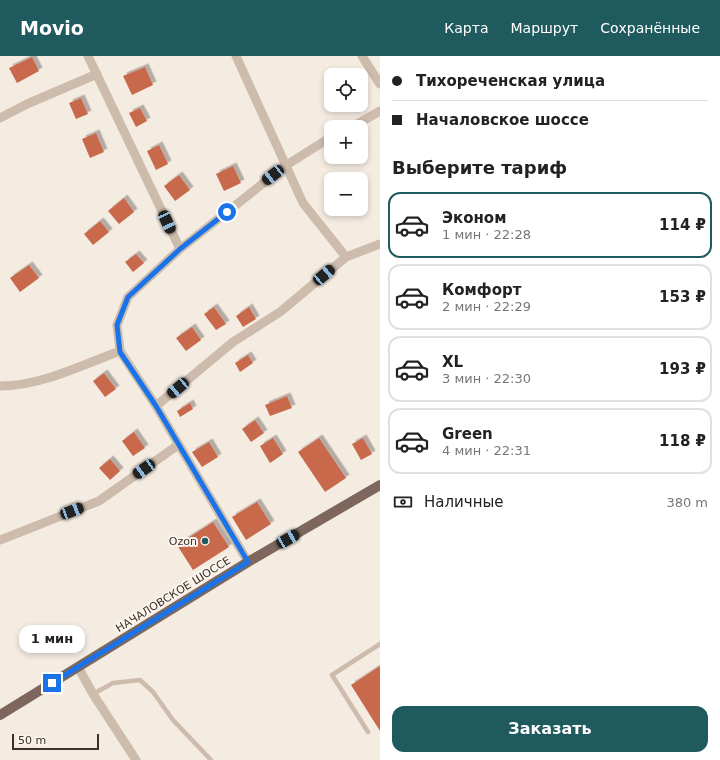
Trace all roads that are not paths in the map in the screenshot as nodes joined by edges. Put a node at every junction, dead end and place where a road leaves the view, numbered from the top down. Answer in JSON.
{"nodes":[{"id":1,"x":88,"y":56,"type":"edge"},
{"id":2,"x":236,"y":56,"type":"edge"},
{"id":3,"x":362,"y":56,"type":"edge"},
{"id":4,"x":97,"y":74,"type":"junction"},
{"id":5,"x":380,"y":84,"type":"edge"},
{"id":6,"x":380,"y":111,"type":"edge"},
{"id":7,"x":0,"y":118,"type":"edge"},
{"id":8,"x":364,"y":120,"type":"edge"},
{"id":9,"x":324,"y":141,"type":"edge"},
{"id":10,"x":285,"y":166,"type":"junction"},
{"id":11,"x":380,"y":244,"type":"edge"},
{"id":12,"x":180,"y":249,"type":"junction"},
{"id":13,"x":346,"y":257,"type":"junction"},
{"id":14,"x":120,"y":352,"type":"junction"},
{"id":15,"x":0,"y":386,"type":"edge"},
{"id":16,"x":156,"y":406,"type":"junction"},
{"id":17,"x":178,"y":445,"type":"junction"},
{"id":18,"x":380,"y":485,"type":"edge"},
{"id":19,"x":0,"y":540,"type":"edge"},
{"id":20,"x":248,"y":562,"type":"junction"},
{"id":21,"x":380,"y":644,"type":"edge"},
{"id":22,"x":78,"y":667,"type":"junction"},
{"id":23,"x":93,"y":694,"type":"junction"},
{"id":24,"x":0,"y":714,"type":"edge"},
{"id":25,"x":368,"y":732,"type":"dead end"},
{"id":26,"x":136,"y":760,"type":"edge"},
{"id":27,"x":211,"y":760,"type":"edge"}],
"edges":[{"from":1,"to":4,"type":"street"},
{"from":2,"to":10,"type":"street"},
{"from":3,"to":5,"type":"street"},
{"from":4,"to":7,"type":"street"},
{"from":4,"to":12,"type":"street"},
{"from":6,"to":8,"type":"street"},
{"from":9,"to":10,"type":"street"},
{"from":10,"to":12,"type":"street"},
{"from":10,"to":13,"type":"street"},
{"from":11,"to":13,"type":"street"},
{"from":12,"to":14,"type":"street"},
{"from":13,"to":16,"type":"street"},
{"from":14,"to":15,"type":"street"},
{"from":14,"to":16,"type":"street"},
{"from":16,"to":17,"type":"street"},
{"from":17,"to":19,"type":"street"},
{"from":17,"to":20,"type":"street"},
{"from":18,"to":20,"type":"main road","name":"НАЧАЛОВСКОЕ ШОССЕ"},
{"from":20,"to":22,"type":"main road","name":"НАЧАЛОВСКОЕ ШОССЕ"},
{"from":21,"to":25,"type":"lane"},
{"from":22,"to":23,"type":"street"},
{"from":22,"to":24,"type":"main road","name":"НАЧАЛОВСКОЕ ШОССЕ"},
{"from":23,"to":26,"type":"street"},
{"from":23,"to":27,"type":"lane"}]}
